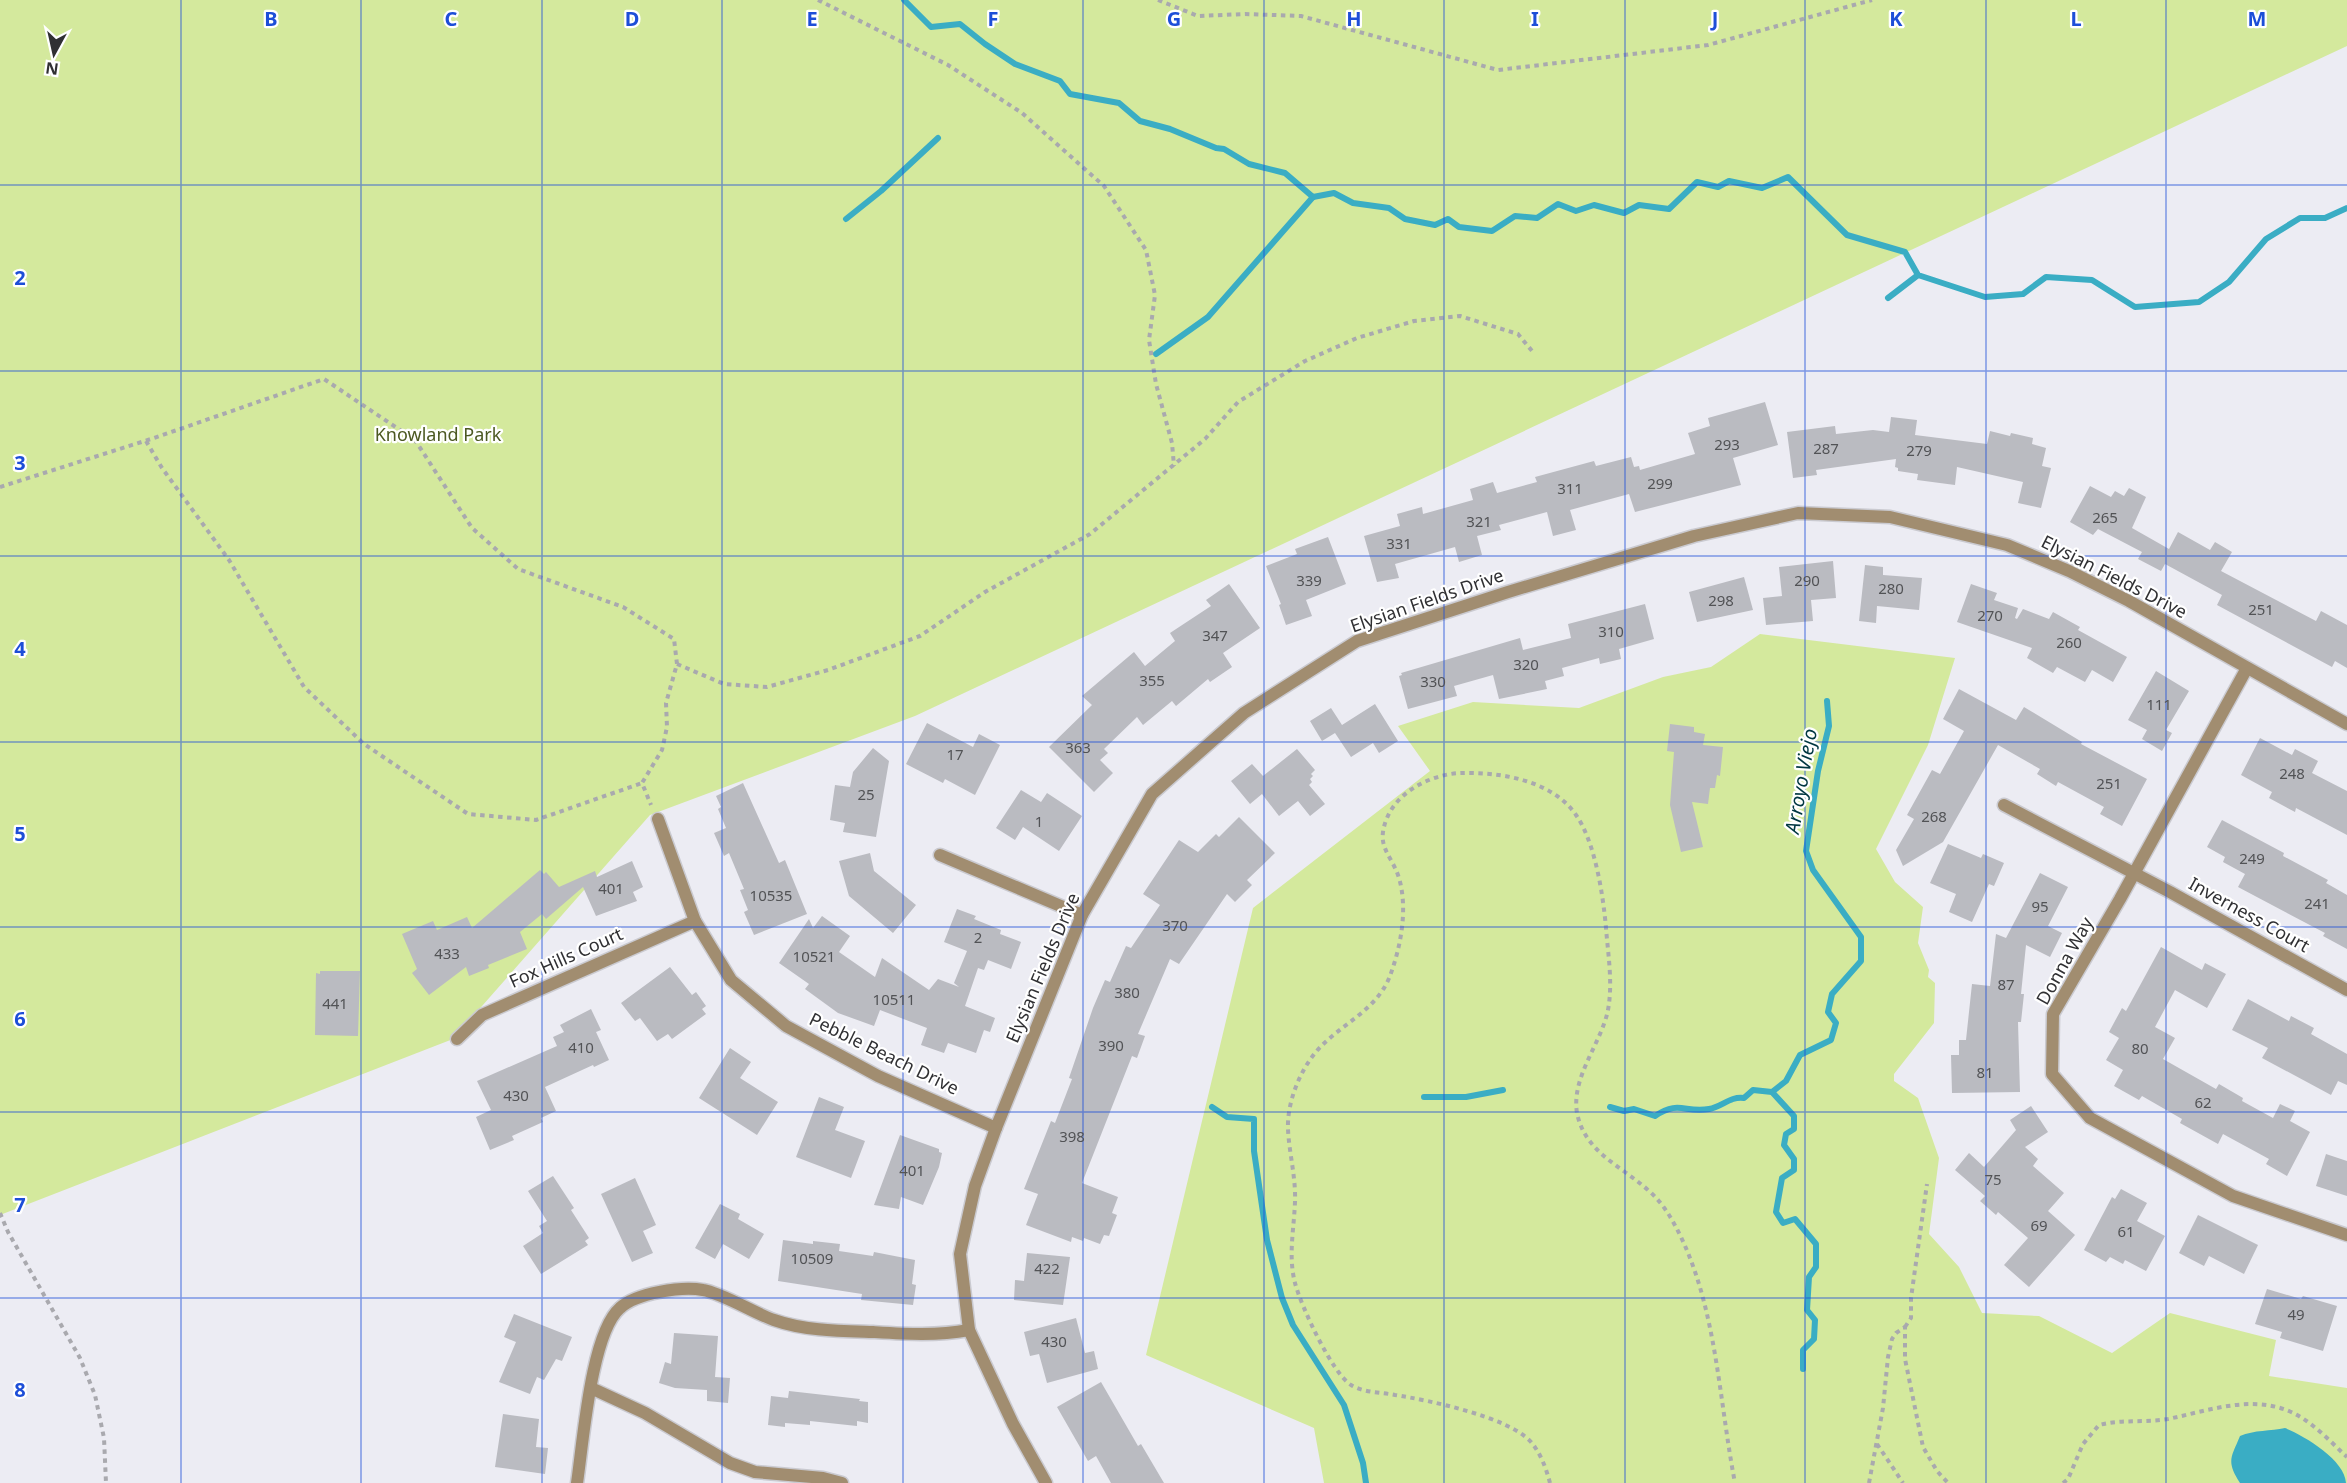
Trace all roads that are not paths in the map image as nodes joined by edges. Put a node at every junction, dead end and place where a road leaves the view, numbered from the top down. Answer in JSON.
{"nodes":[{"id":1,"x":2247,"y":668,"type":"junction"},
{"id":2,"x":2347,"y":724,"type":"edge"},
{"id":3,"x":2004,"y":805,"type":"dead end"},
{"id":4,"x":658,"y":819,"type":"road end"},
{"id":5,"x":940,"y":855,"type":"dead end"},
{"id":6,"x":2134,"y":874,"type":"junction"},
{"id":7,"x":1082,"y":915,"type":"junction"},
{"id":8,"x":695,"y":921,"type":"junction"},
{"id":9,"x":2347,"y":990,"type":"edge"},
{"id":10,"x":458,"y":1040,"type":"dead end"},
{"id":11,"x":996,"y":1128,"type":"junction"},
{"id":12,"x":2347,"y":1235,"type":"edge"},
{"id":13,"x":969,"y":1330,"type":"junction"},
{"id":14,"x":591,"y":1388,"type":"junction"},
{"id":15,"x":577,"y":1483,"type":"edge"},
{"id":16,"x":842,"y":1483,"type":"edge"},
{"id":17,"x":1046,"y":1483,"type":"edge"}],
"edges":[{"from":1,"to":2,"type":"street","name":"Elysian Fields Drive"},
{"from":1,"to":6,"type":"street","name":"Donna Way"},
{"from":1,"to":7,"type":"street","name":"Elysian Fields Drive"},
{"from":3,"to":6,"type":"street","name":"Inverness Court"},
{"from":4,"to":8,"type":"street","name":"Pebble Beach Drive"},
{"from":5,"to":7,"type":"street"},
{"from":6,"to":9,"type":"street","name":"Inverness Court"},
{"from":6,"to":12,"type":"street","name":"Donna Way"},
{"from":7,"to":11,"type":"street","name":"Elysian Fields Drive"},
{"from":8,"to":10,"type":"street","name":"Fox Hills Court"},
{"from":8,"to":11,"type":"street","name":"Pebble Beach Drive"},
{"from":11,"to":13,"type":"street","name":"Elysian Fields Drive"},
{"from":13,"to":14,"type":"street"},
{"from":13,"to":17,"type":"street","name":"Elysian Fields Drive"},
{"from":14,"to":15,"type":"street"},
{"from":14,"to":16,"type":"street"}]}
